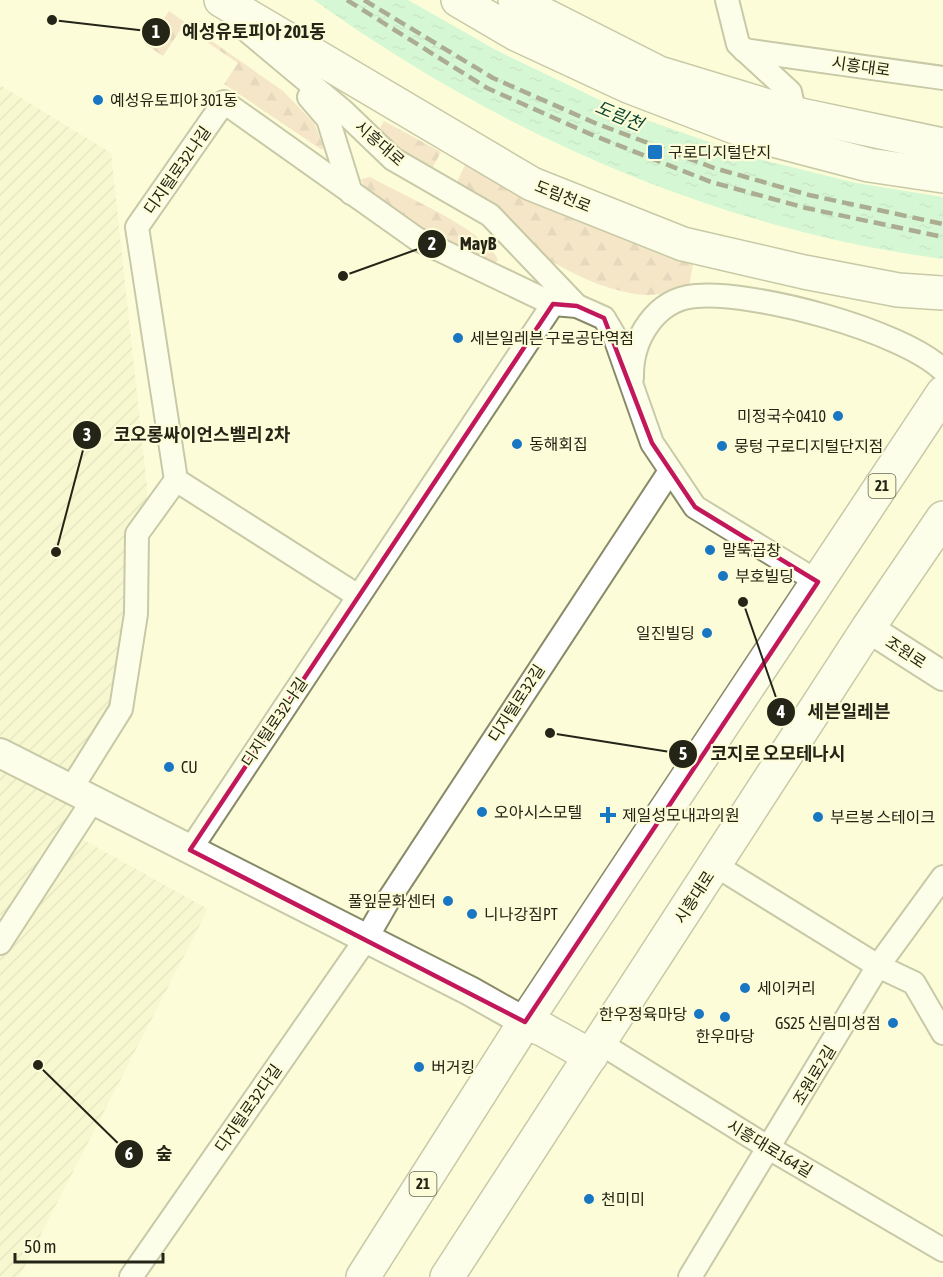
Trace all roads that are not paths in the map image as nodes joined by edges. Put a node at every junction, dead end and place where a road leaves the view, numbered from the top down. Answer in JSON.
{"nodes":[{"id":1,"x":210,"y":0,"type":"edge"},
{"id":2,"x":221,"y":0,"type":"edge"},
{"id":3,"x":458,"y":0,"type":"edge"},
{"id":4,"x":515,"y":0,"type":"edge"},
{"id":5,"x":727,"y":0,"type":"edge"},
{"id":6,"x":267,"y":48,"type":"junction"},
{"id":7,"x":744,"y":50,"type":"junction"},
{"id":8,"x":943,"y":78,"type":"edge"},
{"id":9,"x":795,"y":114,"type":"junction"},
{"id":10,"x":943,"y":145,"type":"edge"},
{"id":11,"x":943,"y":176,"type":"edge"},
{"id":12,"x":351,"y":193,"type":"junction"},
{"id":13,"x":943,"y":293,"type":"edge"},
{"id":14,"x":553,"y":304,"type":"junction"},
{"id":15,"x":577,"y":306,"type":"junction"},
{"id":16,"x":943,"y":370,"type":"edge"},
{"id":17,"x":632,"y":385,"type":"junction"},
{"id":18,"x":943,"y":393,"type":"edge"},
{"id":19,"x":670,"y":471,"type":"junction"},
{"id":20,"x":176,"y":480,"type":"junction"},
{"id":21,"x":943,"y":518,"type":"edge"},
{"id":22,"x":818,"y":582,"type":"junction"},
{"id":23,"x":358,"y":596,"type":"junction"},
{"id":24,"x":868,"y":628,"type":"junction"},
{"id":25,"x":943,"y":676,"type":"edge"},
{"id":26,"x":0,"y":753,"type":"edge"},
{"id":27,"x":82,"y":795,"type":"junction"},
{"id":28,"x":190,"y":850,"type":"junction"},
{"id":29,"x":715,"y":865,"type":"junction"},
{"id":30,"x":943,"y":877,"type":"edge"},
{"id":31,"x":366,"y":939,"type":"junction"},
{"id":32,"x":0,"y":943,"type":"edge"},
{"id":33,"x":878,"y":966,"type":"junction"},
{"id":34,"x":525,"y":1022,"type":"junction"},
{"id":35,"x":943,"y":1033,"type":"edge"},
{"id":36,"x":595,"y":1050,"type":"junction"},
{"id":37,"x":769,"y":1148,"type":"junction"},
{"id":38,"x":943,"y":1250,"type":"edge"},
{"id":39,"x":131,"y":1277,"type":"edge"},
{"id":40,"x":363,"y":1277,"type":"edge"},
{"id":41,"x":447,"y":1277,"type":"edge"},
{"id":42,"x":690,"y":1277,"type":"edge"}],
"edges":[{"from":1,"to":6,"type":"street","name":"시흥대로"},
{"from":2,"to":13,"type":"main road","name":"도림천로"},
{"from":3,"to":11,"type":"main road"},
{"from":4,"to":9,"type":"main road"},
{"from":5,"to":7,"type":"street"},
{"from":6,"to":12,"type":"street"},
{"from":6,"to":15,"type":"street","name":"시흥대로"},
{"from":7,"to":8,"type":"street","name":"시흥대로"},
{"from":7,"to":9,"type":"street"},
{"from":9,"to":10,"type":"main road"},
{"from":12,"to":14,"type":"street","name":"디지털로32나길"},
{"from":12,"to":20,"type":"street","name":"디지털로32나길"},
{"from":14,"to":15,"type":"street","name":"디지털로32나길"},
{"from":14,"to":23,"type":"street","name":"디지털로32나길"},
{"from":15,"to":17,"type":"street","name":"디지털로32나길"},
{"from":16,"to":17,"type":"street"},
{"from":17,"to":19,"type":"street"},
{"from":18,"to":22,"type":"main road","number":"21"},
{"from":19,"to":22,"type":"street"},
{"from":19,"to":31,"type":"street","name":"디지털로32길"},
{"from":20,"to":23,"type":"street"},
{"from":20,"to":27,"type":"street"},
{"from":21,"to":24,"type":"main road","name":"시흥대로"},
{"from":22,"to":34,"type":"main road","number":"21"},
{"from":23,"to":28,"type":"street","name":"디지털로32나길"},
{"from":24,"to":25,"type":"street","name":"조원로"},
{"from":24,"to":29,"type":"main road","name":"시흥대로"},
{"from":26,"to":27,"type":"street"},
{"from":27,"to":28,"type":"street"},
{"from":27,"to":32,"type":"street"},
{"from":28,"to":31,"type":"street"},
{"from":29,"to":33,"type":"street"},
{"from":29,"to":36,"type":"main road","name":"시흥대로"},
{"from":30,"to":33,"type":"street","name":"조원로2길"},
{"from":31,"to":34,"type":"street"},
{"from":31,"to":39,"type":"street","name":"디지털로32다길"},
{"from":33,"to":35,"type":"street"},
{"from":33,"to":37,"type":"street","name":"조원로2길"},
{"from":34,"to":36,"type":"main road"},
{"from":34,"to":40,"type":"main road","number":"21"},
{"from":36,"to":37,"type":"street","name":"시흥대로164길"},
{"from":36,"to":41,"type":"main road","name":"시흥대로"},
{"from":37,"to":38,"type":"street","name":"시흥대로164길"},
{"from":37,"to":42,"type":"street","name":"조원로2길"}]}
